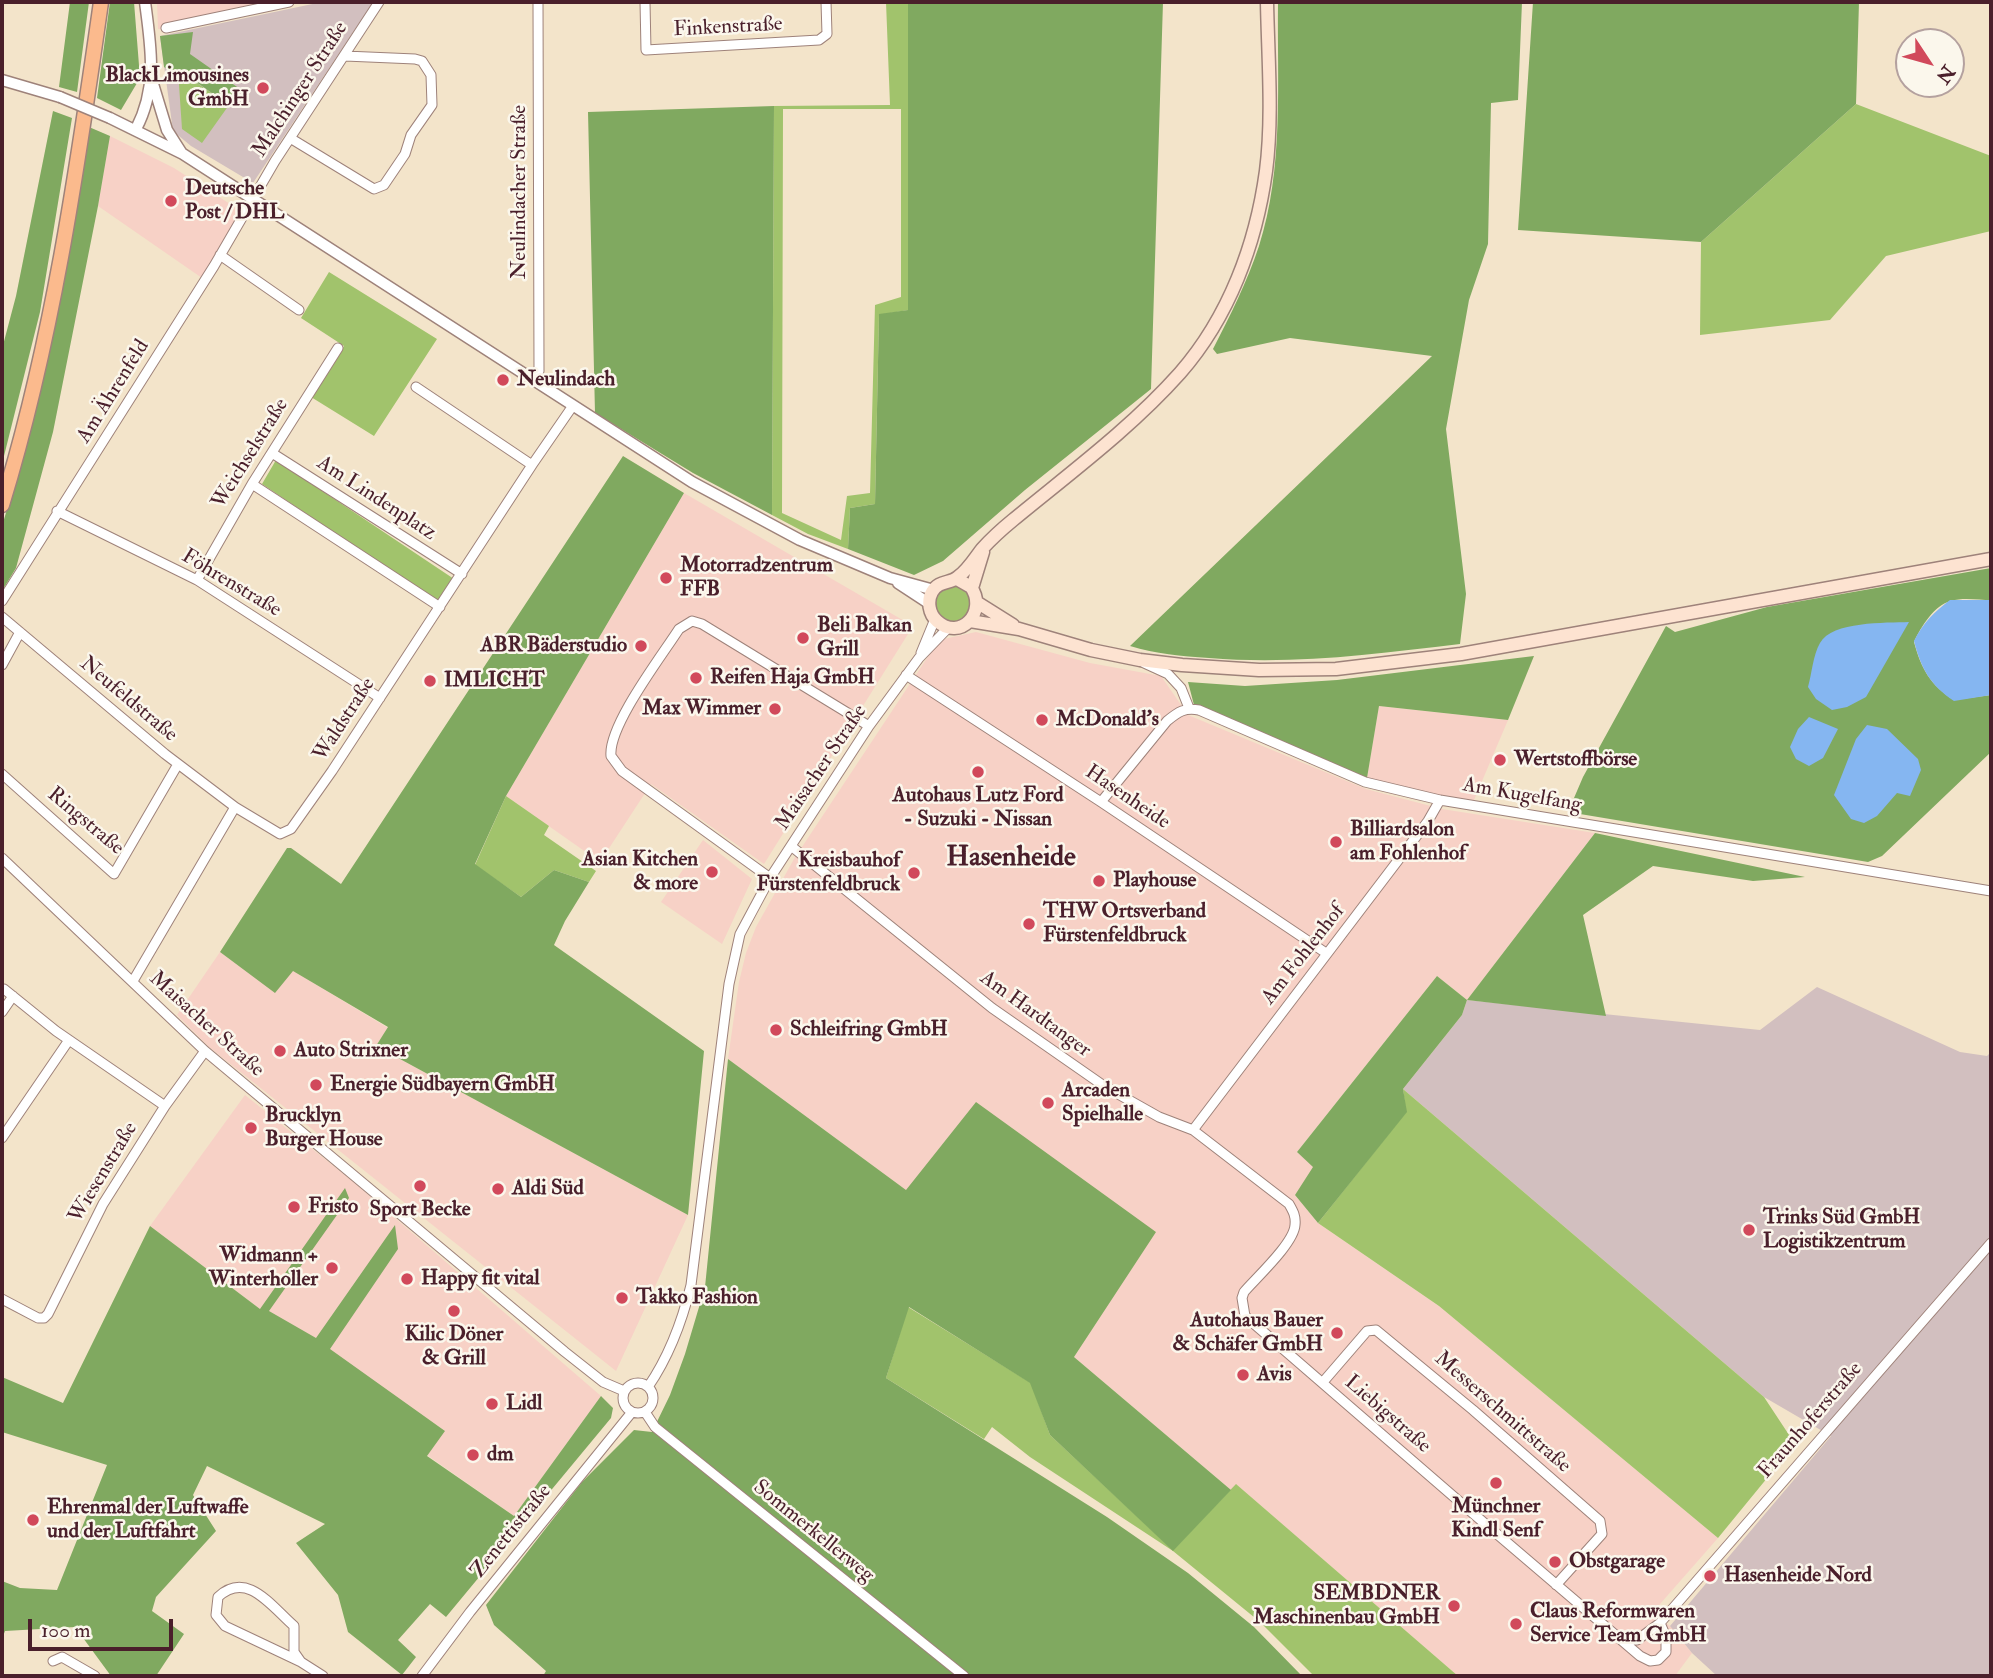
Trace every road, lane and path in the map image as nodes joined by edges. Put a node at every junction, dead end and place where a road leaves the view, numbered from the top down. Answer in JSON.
{"nodes":[{"id":1,"x":101,"y":2,"type":"edge"},
{"id":2,"x":145,"y":2,"type":"edge"},
{"id":3,"x":289,"y":2,"type":"edge"},
{"id":4,"x":379,"y":2,"type":"edge"},
{"id":5,"x":538,"y":2,"type":"edge"},
{"id":6,"x":645,"y":2,"type":"edge"},
{"id":7,"x":826,"y":2,"type":"edge"},
{"id":8,"x":1267,"y":2,"type":"edge"},
{"id":9,"x":166,"y":27,"type":"dead end"},
{"id":10,"x":345,"y":56,"type":"junction"},
{"id":11,"x":152,"y":79,"type":"junction"},
{"id":12,"x":2,"y":80,"type":"edge"},
{"id":13,"x":136,"y":129,"type":"junction"},
{"id":14,"x":290,"y":138,"type":"junction"},
{"id":15,"x":183,"y":154,"type":"junction"},
{"id":16,"x":253,"y":199,"type":"junction"},
{"id":17,"x":220,"y":255,"type":"junction"},
{"id":18,"x":299,"y":310,"type":"dead end"},
{"id":19,"x":338,"y":348,"type":"dead end"},
{"id":20,"x":534,"y":381,"type":"junction"},
{"id":21,"x":416,"y":387,"type":"dead end"},
{"id":22,"x":572,"y":407,"type":"junction"},
{"id":23,"x":272,"y":453,"type":"junction"},
{"id":24,"x":532,"y":466,"type":"junction"},
{"id":25,"x":252,"y":484,"type":"junction"},
{"id":26,"x":2,"y":505,"type":"edge"},
{"id":27,"x":57,"y":511,"type":"junction"},
{"id":28,"x":984,"y":546,"type":"junction"},
{"id":29,"x":1991,"y":559,"type":"edge"},
{"id":30,"x":461,"y":574,"type":"junction"},
{"id":31,"x":890,"y":578,"type":"junction"},
{"id":32,"x":957,"y":579,"type":"junction"},
{"id":33,"x":197,"y":580,"type":"junction"},
{"id":34,"x":972,"y":588,"type":"junction"},
{"id":35,"x":934,"y":590,"type":"junction"},
{"id":36,"x":2,"y":601,"type":"edge"},
{"id":37,"x":978,"y":603,"type":"junction"},
{"id":38,"x":930,"y":604,"type":"junction"},
{"id":39,"x":440,"y":607,"type":"junction"},
{"id":40,"x":2,"y":617,"type":"edge"},
{"id":41,"x":935,"y":619,"type":"junction"},
{"id":42,"x":970,"y":621,"type":"junction"},
{"id":43,"x":949,"y":627,"type":"junction"},
{"id":44,"x":1019,"y":629,"type":"junction"},
{"id":45,"x":20,"y":632,"type":"junction"},
{"id":46,"x":919,"y":658,"type":"junction"},
{"id":47,"x":1140,"y":660,"type":"junction"},
{"id":48,"x":2,"y":666,"type":"edge"},
{"id":49,"x":906,"y":675,"type":"junction"},
{"id":50,"x":380,"y":698,"type":"junction"},
{"id":51,"x":1189,"y":708,"type":"junction"},
{"id":52,"x":869,"y":726,"type":"junction"},
{"id":53,"x":178,"y":764,"type":"junction"},
{"id":54,"x":2,"y":774,"type":"edge"},
{"id":55,"x":1440,"y":800,"type":"junction"},
{"id":56,"x":1101,"y":802,"type":"junction"},
{"id":57,"x":235,"y":807,"type":"junction"},
{"id":58,"x":790,"y":846,"type":"junction"},
{"id":59,"x":2,"y":858,"type":"edge"},
{"id":60,"x":770,"y":878,"type":"junction"},
{"id":61,"x":1991,"y":891,"type":"edge"},
{"id":62,"x":1326,"y":953,"type":"junction"},
{"id":63,"x":133,"y":981,"type":"junction"},
{"id":64,"x":4,"y":989,"type":"dead end"},
{"id":65,"x":13,"y":996,"type":"junction"},
{"id":66,"x":2,"y":1012,"type":"edge"},
{"id":67,"x":69,"y":1040,"type":"junction"},
{"id":68,"x":205,"y":1051,"type":"junction"},
{"id":69,"x":165,"y":1105,"type":"junction"},
{"id":70,"x":1193,"y":1130,"type":"junction"},
{"id":71,"x":2,"y":1138,"type":"edge"},
{"id":72,"x":1273,"y":1191,"type":"joint"},
{"id":73,"x":1991,"y":1242,"type":"edge"},
{"id":74,"x":2,"y":1299,"type":"edge"},
{"id":75,"x":1323,"y":1382,"type":"junction"},
{"id":76,"x":648,"y":1387,"type":"junction"},
{"id":77,"x":624,"y":1391,"type":"junction"},
{"id":78,"x":632,"y":1412,"type":"junction"},
{"id":79,"x":645,"y":1412,"type":"junction"},
{"id":80,"x":1556,"y":1585,"type":"junction"},
{"id":81,"x":1660,"y":1623,"type":"junction"},
{"id":82,"x":1623,"y":1640,"type":"junction"},
{"id":83,"x":53,"y":1661,"type":"dead end"},
{"id":84,"x":302,"y":1662,"type":"junction"},
{"id":85,"x":95,"y":1676,"type":"edge"},
{"id":86,"x":323,"y":1676,"type":"edge"},
{"id":87,"x":422,"y":1676,"type":"edge"},
{"id":88,"x":964,"y":1676,"type":"edge"}],
"edges":[{"from":1,"to":26,"type":"highway"},
{"from":2,"to":11,"type":"street"},
{"from":3,"to":9,"type":"street"},
{"from":4,"to":10,"type":"street","name":"Malchinger Straße"},
{"from":5,"to":20,"type":"street","name":"Neulindacher Straße"},
{"from":6,"to":7,"type":"street","name":"Finkenstraße"},
{"from":8,"to":28,"type":"main road"},
{"from":10,"to":14,"type":"street","name":"Malchinger Straße"},
{"from":10,"to":14,"type":"street"},
{"from":11,"to":13,"type":"street"},
{"from":11,"to":15,"type":"street"},
{"from":12,"to":13,"type":"street","bridge":true},
{"from":13,"to":15,"type":"street"},
{"from":14,"to":16,"type":"street","name":"Malchinger Straße"},
{"from":15,"to":16,"type":"street"},
{"from":16,"to":17,"type":"street","name":"Am Ährenfeld"},
{"from":16,"to":20,"type":"street"},
{"from":17,"to":18,"type":"street"},
{"from":17,"to":27,"type":"street","name":"Am Ährenfeld"},
{"from":19,"to":23,"type":"street","name":"Weichselstraße"},
{"from":20,"to":22,"type":"street"},
{"from":21,"to":24,"type":"street"},
{"from":22,"to":24,"type":"street","name":"Waldstraße"},
{"from":22,"to":31,"type":"street"},
{"from":23,"to":25,"type":"street","name":"Weichselstraße"},
{"from":23,"to":30,"type":"street","name":"Am Lindenplatz"},
{"from":24,"to":30,"type":"street","name":"Waldstraße"},
{"from":25,"to":33,"type":"street","name":"Weichselstraße"},
{"from":25,"to":39,"type":"street"},
{"from":27,"to":33,"type":"street","name":"Föhrenstraße"},
{"from":27,"to":36,"type":"street","name":"Am Ährenfeld"},
{"from":28,"to":32,"type":"main road"},
{"from":28,"to":34,"type":"main road"},
{"from":29,"to":47,"type":"main road"},
{"from":30,"to":39,"type":"street","name":"Waldstraße"},
{"from":31,"to":35,"type":"street"},
{"from":31,"to":38,"type":"street"},
{"from":32,"to":34,"type":"main road"},
{"from":32,"to":35,"type":"main road"},
{"from":33,"to":50,"type":"street","name":"Föhrenstraße"},
{"from":34,"to":37,"type":"main road"},
{"from":35,"to":38,"type":"main road"},
{"from":37,"to":42,"type":"main road"},
{"from":37,"to":44,"type":"main road"},
{"from":38,"to":41,"type":"main road"},
{"from":39,"to":50,"type":"street","name":"Waldstraße"},
{"from":40,"to":45,"type":"street","name":"Neufeldstraße"},
{"from":41,"to":43,"type":"main road"},
{"from":41,"to":46,"type":"street","name":"Maisacher Straße"},
{"from":42,"to":43,"type":"main road"},
{"from":42,"to":44,"type":"main road"},
{"from":43,"to":46,"type":"street","name":"Maisacher Straße"},
{"from":44,"to":47,"type":"main road"},
{"from":45,"to":48,"type":"street"},
{"from":45,"to":53,"type":"street","name":"Neufeldstraße"},
{"from":46,"to":49,"type":"street","name":"Maisacher Straße"},
{"from":47,"to":51,"type":"street"},
{"from":49,"to":52,"type":"street","name":"Maisacher Straße"},
{"from":49,"to":56,"type":"street","name":"Hasenheide"},
{"from":50,"to":57,"type":"street","name":"Waldstraße"},
{"from":51,"to":55,"type":"street","name":"Am Kugelfang"},
{"from":51,"to":56,"type":"street"},
{"from":52,"to":58,"type":"street","name":"Maisacher Straße"},
{"from":52,"to":60,"type":"street"},
{"from":53,"to":54,"type":"street","name":"Ringstraße"},
{"from":53,"to":57,"type":"street","name":"Neufeldstraße"},
{"from":55,"to":61,"type":"street","name":"Am Kugelfang"},
{"from":55,"to":62,"type":"street","name":"Am Fohlenhof"},
{"from":56,"to":62,"type":"street","name":"Hasenheide"},
{"from":57,"to":63,"type":"street"},
{"from":58,"to":60,"type":"street","name":"Maisacher Straße"},
{"from":58,"to":70,"type":"street","name":"Am Hardtanger"},
{"from":59,"to":63,"type":"street","name":"Maisacher Straße"},
{"from":60,"to":76,"type":"street","name":"Maisacher Straße"},
{"from":62,"to":70,"type":"street","name":"Am Fohlenhof"},
{"from":63,"to":68,"type":"street","name":"Maisacher Straße"},
{"from":64,"to":65,"type":"street"},
{"from":65,"to":66,"type":"street"},
{"from":65,"to":67,"type":"street"},
{"from":67,"to":69,"type":"street"},
{"from":67,"to":71,"type":"street"},
{"from":68,"to":69,"type":"street","name":"Wiesenstraße"},
{"from":68,"to":77,"type":"street","name":"Maisacher Straße"},
{"from":69,"to":74,"type":"street","name":"Wiesenstraße"},
{"from":70,"to":72,"type":"street","name":"Am Hardtanger"},
{"from":72,"to":75,"type":"street","name":"Liebigstraße"},
{"from":73,"to":81,"type":"street","name":"Fraunhoferstraße"},
{"from":75,"to":80,"type":"street","name":"Liebigstraße"},
{"from":75,"to":80,"type":"street","name":"Messerschmittstraße"},
{"from":76,"to":77,"type":"street"},
{"from":76,"to":79,"type":"street"},
{"from":77,"to":78,"type":"street"},
{"from":78,"to":79,"type":"street"},
{"from":78,"to":87,"type":"street","name":"Zenettistraße"},
{"from":79,"to":88,"type":"street","name":"Sommerkellerweg"},
{"from":80,"to":82,"type":"street","name":"Liebigstraße"},
{"from":81,"to":82,"type":"street","name":"Fraunhoferstraße"},
{"from":81,"to":82,"type":"street"},
{"from":83,"to":85,"type":"street"},
{"from":84,"to":84,"type":"street"},
{"from":84,"to":86,"type":"street"}]}
